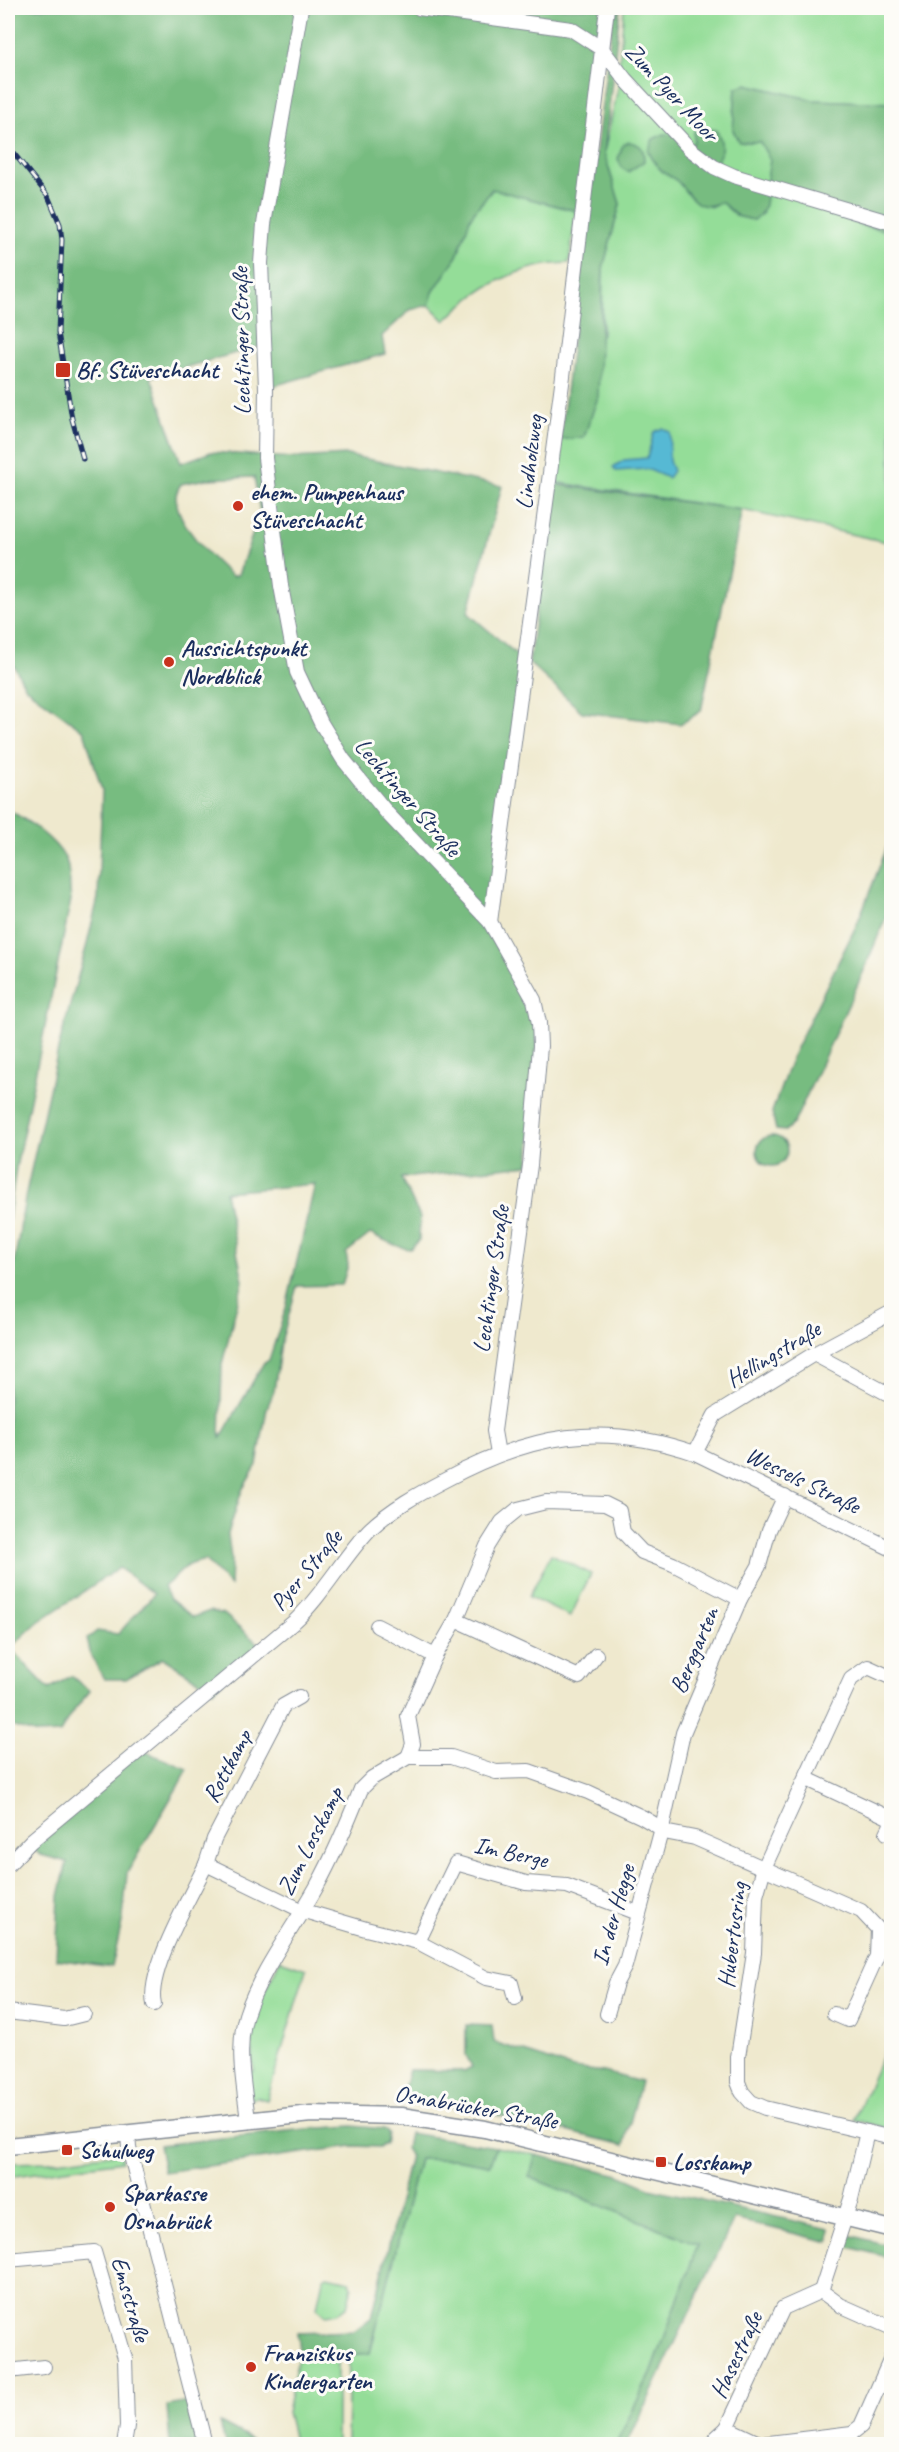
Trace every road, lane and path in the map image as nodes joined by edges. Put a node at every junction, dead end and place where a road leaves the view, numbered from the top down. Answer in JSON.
{"nodes":[{"id":1,"x":301,"y":8,"type":"edge"},
{"id":2,"x":419,"y":8,"type":"edge"},
{"id":3,"x":607,"y":8,"type":"edge"},
{"id":4,"x":602,"y":49,"type":"junction"},
{"id":5,"x":891,"y":223,"type":"edge"},
{"id":6,"x":490,"y":922,"type":"junction"},
{"id":7,"x":891,"y":1312,"type":"edge"},
{"id":8,"x":814,"y":1354,"type":"junction"},
{"id":9,"x":891,"y":1396,"type":"edge"},
{"id":10,"x":695,"y":1453,"type":"junction"},
{"id":11,"x":498,"y":1454,"type":"junction"},
{"id":12,"x":785,"y":1496,"type":"junction"},
{"id":13,"x":891,"y":1549,"type":"edge"},
{"id":14,"x":740,"y":1599,"type":"junction"},
{"id":15,"x":456,"y":1620,"type":"junction"},
{"id":16,"x":377,"y":1626,"type":"dead end"},
{"id":17,"x":596,"y":1655,"type":"dead end"},
{"id":18,"x":435,"y":1656,"type":"junction"},
{"id":19,"x":891,"y":1678,"type":"edge"},
{"id":20,"x":299,"y":1697,"type":"dead end"},
{"id":21,"x":408,"y":1757,"type":"junction"},
{"id":22,"x":807,"y":1779,"type":"junction"},
{"id":23,"x":662,"y":1828,"type":"junction"},
{"id":24,"x":887,"y":1833,"type":"dead end"},
{"id":25,"x":206,"y":1864,"type":"junction"},
{"id":26,"x":8,"y":1865,"type":"edge"},
{"id":27,"x":764,"y":1868,"type":"junction"},
{"id":28,"x":301,"y":1910,"type":"junction"},
{"id":29,"x":638,"y":1913,"type":"junction"},
{"id":30,"x":418,"y":1942,"type":"junction"},
{"id":31,"x":515,"y":1998,"type":"dead end"},
{"id":32,"x":154,"y":2004,"type":"dead end"},
{"id":33,"x":8,"y":2012,"type":"edge"},
{"id":34,"x":84,"y":2014,"type":"dead end"},
{"id":35,"x":607,"y":2014,"type":"dead end"},
{"id":36,"x":834,"y":2014,"type":"dead end"},
{"id":37,"x":248,"y":2120,"type":"junction"},
{"id":38,"x":867,"y":2132,"type":"junction"},
{"id":39,"x":128,"y":2133,"type":"junction"},
{"id":40,"x":891,"y":2139,"type":"edge"},
{"id":41,"x":8,"y":2146,"type":"edge"},
{"id":42,"x":844,"y":2217,"type":"junction"},
{"id":43,"x":891,"y":2229,"type":"edge"},
{"id":44,"x":8,"y":2260,"type":"edge"},
{"id":45,"x":821,"y":2291,"type":"junction"},
{"id":46,"x":891,"y":2328,"type":"edge"},
{"id":47,"x":891,"y":2356,"type":"edge"},
{"id":48,"x":44,"y":2367,"type":"dead end"},
{"id":49,"x":8,"y":2371,"type":"edge"},
{"id":50,"x":727,"y":2428,"type":"junction"},
{"id":51,"x":124,"y":2445,"type":"edge"},
{"id":52,"x":205,"y":2445,"type":"edge"},
{"id":53,"x":713,"y":2445,"type":"edge"}],
"edges":[{"from":1,"to":6,"type":"street","name":"Lechtinger Straße"},
{"from":2,"to":4,"type":"street","name":"Zum Pyer Moor"},
{"from":3,"to":4,"type":"street","name":"Lindholzweg"},
{"from":4,"to":5,"type":"street","name":"Zum Pyer Moor"},
{"from":4,"to":6,"type":"street","name":"Lindholzweg"},
{"from":6,"to":11,"type":"street","name":"Lechtinger Straße"},
{"from":7,"to":8,"type":"street","name":"Hellingstraße"},
{"from":8,"to":9,"type":"street"},
{"from":8,"to":10,"type":"street","name":"Hellingstraße"},
{"from":10,"to":11,"type":"street","name":"Pyer Straße"},
{"from":10,"to":12,"type":"street","name":"Wessels Straße"},
{"from":11,"to":26,"type":"street","name":"Pyer Straße"},
{"from":12,"to":13,"type":"street","name":"Wessels Straße"},
{"from":12,"to":14,"type":"street","name":"Berggarten"},
{"from":14,"to":15,"type":"street"},
{"from":14,"to":23,"type":"street","name":"Berggarten"},
{"from":15,"to":17,"type":"street"},
{"from":15,"to":18,"type":"street"},
{"from":16,"to":18,"type":"street"},
{"from":18,"to":21,"type":"street"},
{"from":19,"to":22,"type":"street","name":"Hubertusring"},
{"from":20,"to":25,"type":"street","name":"Rottkamp"},
{"from":21,"to":23,"type":"street"},
{"from":21,"to":28,"type":"street","name":"Zum Losskamp"},
{"from":22,"to":24,"type":"street"},
{"from":22,"to":27,"type":"street","name":"Hubertusring"},
{"from":23,"to":27,"type":"street"},
{"from":23,"to":29,"type":"street","name":"In der Hegge"},
{"from":25,"to":28,"type":"street"},
{"from":25,"to":32,"type":"street","name":"Rottkamp"},
{"from":27,"to":36,"type":"street"},
{"from":27,"to":38,"type":"street","name":"Hubertusring"},
{"from":28,"to":30,"type":"street"},
{"from":28,"to":37,"type":"street","name":"Zum Losskamp"},
{"from":29,"to":30,"type":"street","name":"Im Berge"},
{"from":29,"to":35,"type":"street","name":"In der Hegge"},
{"from":30,"to":31,"type":"street"},
{"from":33,"to":34,"type":"street"},
{"from":37,"to":39,"type":"street","name":"Osnabrücker Straße"},
{"from":37,"to":42,"type":"street","name":"Osnabrücker Straße"},
{"from":38,"to":40,"type":"street","name":"Hubertusring"},
{"from":38,"to":42,"type":"street"},
{"from":39,"to":41,"type":"street","name":"Osnabrücker Straße"},
{"from":39,"to":52,"type":"street"},
{"from":42,"to":43,"type":"street","name":"Osnabrücker Straße"},
{"from":42,"to":45,"type":"street"},
{"from":44,"to":51,"type":"street","name":"Emsstraße"},
{"from":45,"to":46,"type":"street"},
{"from":45,"to":50,"type":"street","name":"Hasestraße"},
{"from":47,"to":50,"type":"street","name":"Hasestraße"},
{"from":48,"to":49,"type":"street"},
{"from":50,"to":53,"type":"street","name":"Hasestraße"}]}
